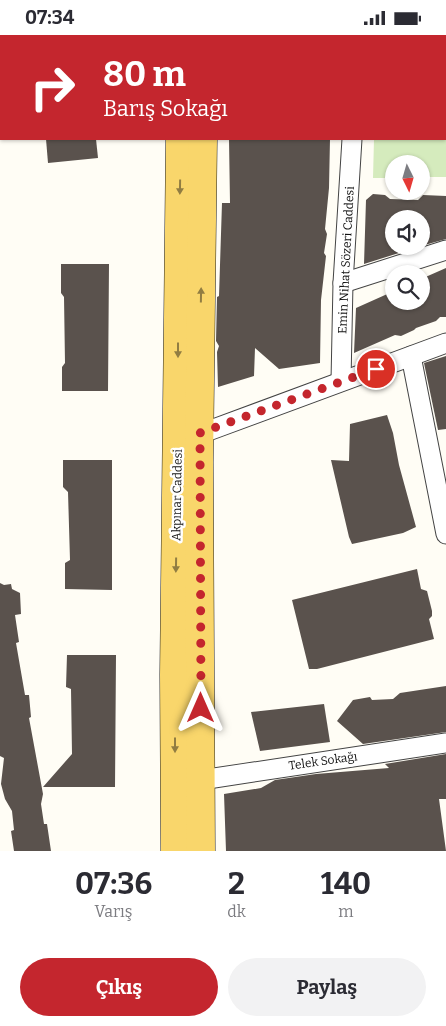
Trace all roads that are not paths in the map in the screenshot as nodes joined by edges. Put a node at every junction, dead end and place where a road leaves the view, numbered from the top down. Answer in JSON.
{"nodes":[{"id":1,"x":180,"y":140,"type":"edge"},
{"id":2,"x":203,"y":140,"type":"edge"},
{"id":3,"x":352,"y":140,"type":"edge"},
{"id":4,"x":446,"y":250,"type":"edge"},
{"id":5,"x":343,"y":283,"type":"junction"},
{"id":6,"x":446,"y":343,"type":"edge"},
{"id":7,"x":411,"y":356,"type":"junction"},
{"id":8,"x":341,"y":381,"type":"junction"},
{"id":9,"x":189,"y":438,"type":"junction"},
{"id":10,"x":446,"y":534,"type":"edge"},
{"id":11,"x":446,"y":743,"type":"edge"},
{"id":12,"x":201,"y":779,"type":"junction"},
{"id":13,"x":175,"y":851,"type":"edge"},
{"id":14,"x":201,"y":851,"type":"edge"}],
"edges":[{"from":1,"to":9,"type":"main road","name":"Akpınar Caddesi","one_way":true},
{"from":9,"to":2,"type":"main road","name":"Akpınar Caddesi","one_way":true},
{"from":3,"to":5,"type":"street","name":"Emin Nihat Sözeri Caddesi"},
{"from":4,"to":5,"type":"street"},
{"from":5,"to":8,"type":"street","name":"Emin Nihat Sözeri Caddesi"},
{"from":6,"to":7,"type":"street"},
{"from":7,"to":8,"type":"street"},
{"from":7,"to":10,"type":"street"},
{"from":8,"to":9,"type":"street"},
{"from":9,"to":12,"type":"main road","name":"Akpınar Caddesi"},
{"from":9,"to":13,"type":"main road","name":"Akpınar Caddesi","one_way":true},
{"from":11,"to":12,"type":"street","name":"Telek Sokağı"},
{"from":12,"to":14,"type":"main road","name":"Akpınar Caddesi"}]}
